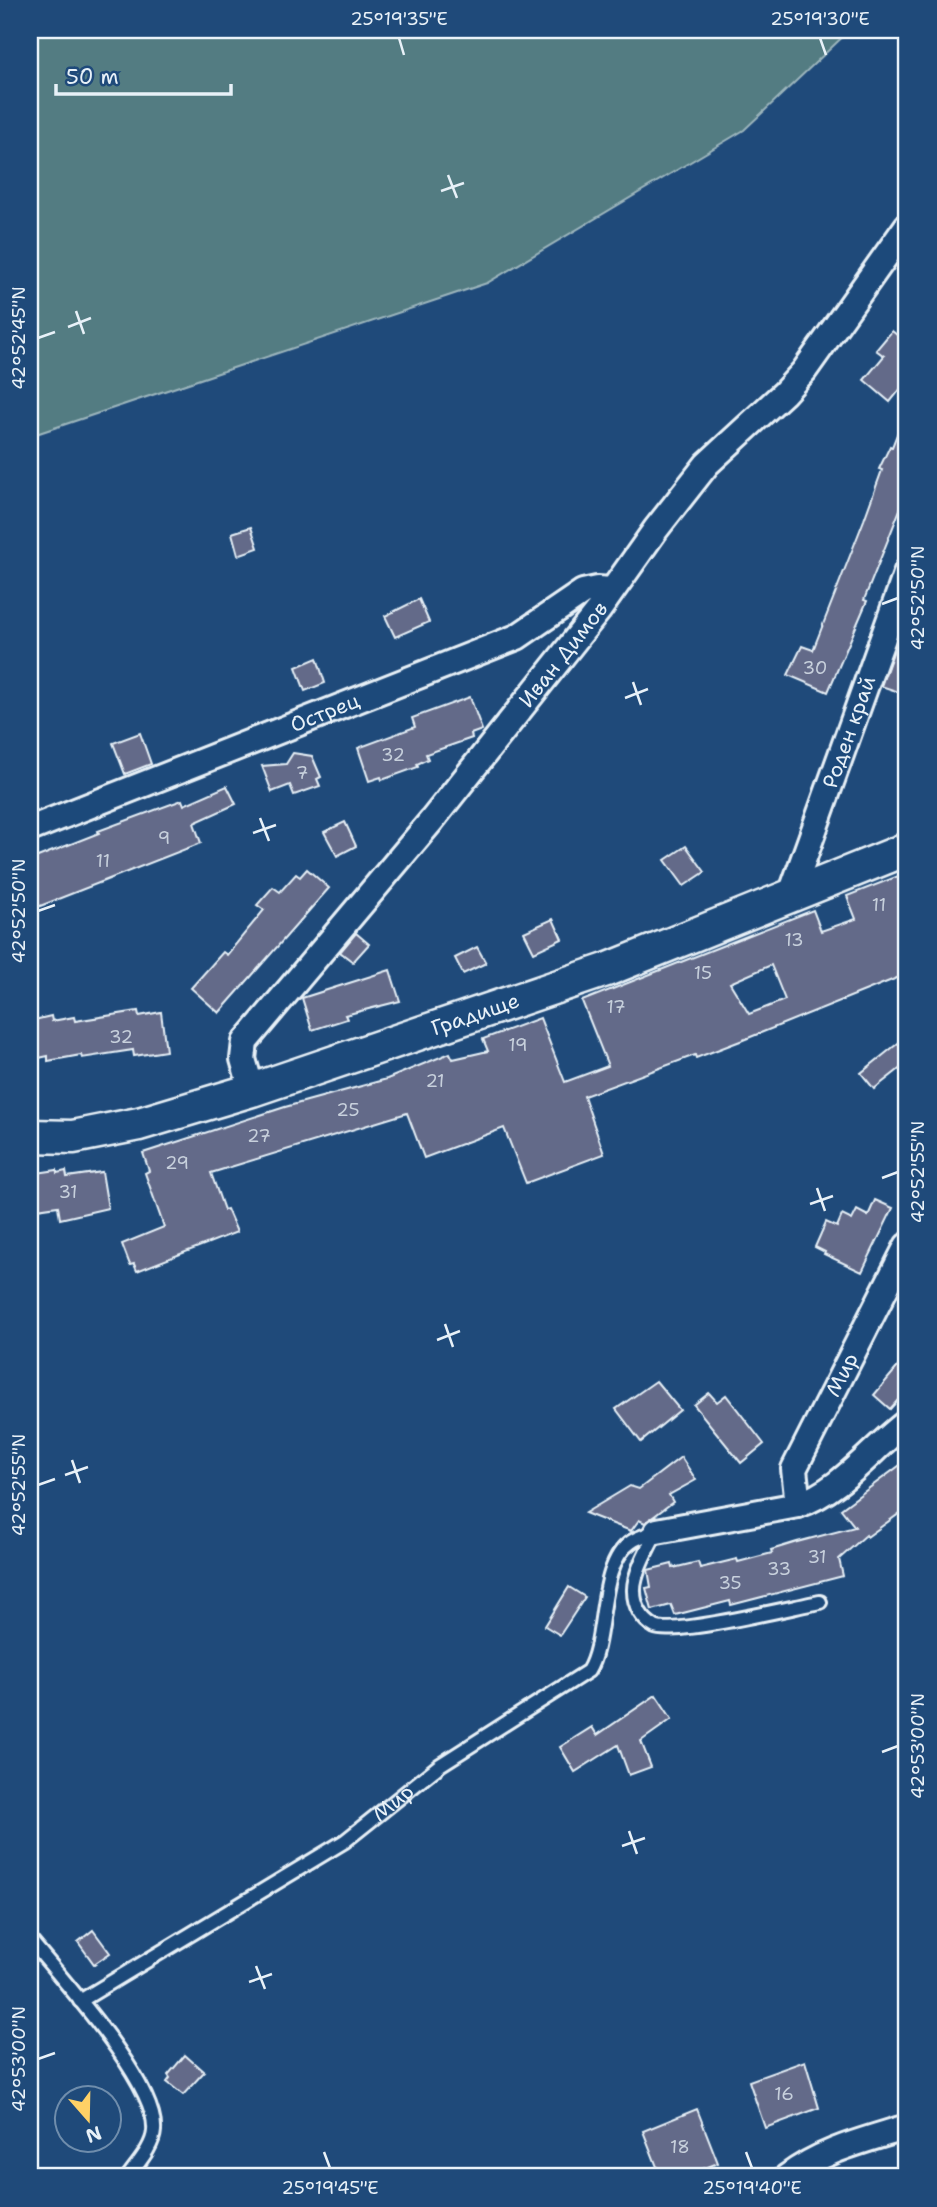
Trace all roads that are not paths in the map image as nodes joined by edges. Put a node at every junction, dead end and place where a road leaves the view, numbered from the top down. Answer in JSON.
{"nodes":[{"id":1,"x":907,"y":226,"type":"edge"},
{"id":2,"x":907,"y":571,"type":"edge"},
{"id":3,"x":612,"y":590,"type":"junction"},
{"id":4,"x":30,"y":829,"type":"edge"},
{"id":5,"x":907,"y":849,"type":"edge"},
{"id":6,"x":791,"y":894,"type":"junction"},
{"id":7,"x":252,"y":1090,"type":"junction"},
{"id":8,"x":30,"y":1136,"type":"edge"},
{"id":9,"x":907,"y":1247,"type":"edge"},
{"id":10,"x":907,"y":1422,"type":"edge"},
{"id":11,"x":799,"y":1506,"type":"junction"},
{"id":12,"x":657,"y":1531,"type":"junction"},
{"id":13,"x":820,"y":1602,"type":"dead end"},
{"id":14,"x":30,"y":1940,"type":"edge"},
{"id":15,"x":80,"y":2001,"type":"junction"},
{"id":16,"x":907,"y":2127,"type":"edge"},
{"id":17,"x":128,"y":2177,"type":"edge"},
{"id":18,"x":787,"y":2177,"type":"edge"}],
"edges":[{"from":1,"to":3,"type":"street","name":"Иван Димов"},
{"from":2,"to":6,"type":"street","name":"Роден край"},
{"from":3,"to":4,"type":"street","name":"Острец"},
{"from":3,"to":7,"type":"street","name":"Иван Димов"},
{"from":5,"to":6,"type":"street","name":"Градище"},
{"from":6,"to":7,"type":"street","name":"Градище"},
{"from":7,"to":8,"type":"street","name":"Градище"},
{"from":9,"to":11,"type":"street","name":"Мир"},
{"from":10,"to":11,"type":"street","name":"Мир"},
{"from":11,"to":12,"type":"street","name":"Мир"},
{"from":12,"to":13,"type":"lane"},
{"from":12,"to":15,"type":"lane","name":"Мир"},
{"from":14,"to":15,"type":"lane"},
{"from":15,"to":17,"type":"lane"},
{"from":16,"to":18,"type":"street"}]}
